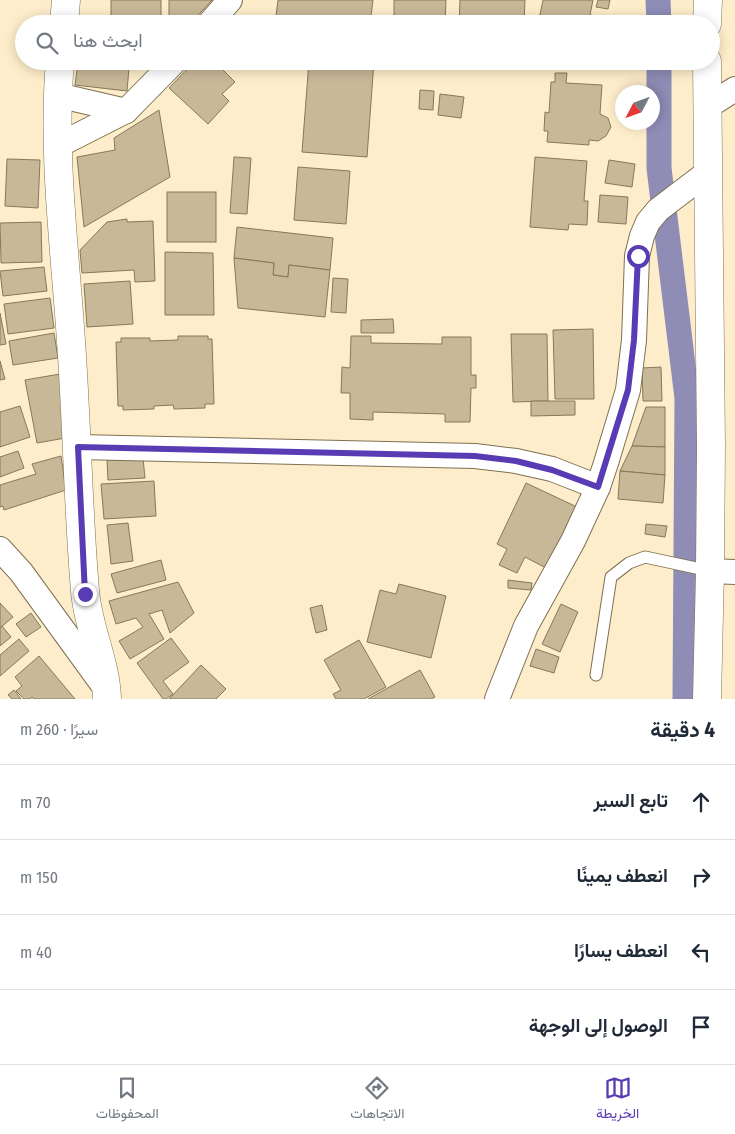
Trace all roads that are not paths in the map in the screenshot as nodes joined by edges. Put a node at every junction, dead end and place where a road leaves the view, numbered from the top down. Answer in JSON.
{"nodes":[{"id":1,"x":66,"y":0,"type":"edge"},
{"id":2,"x":230,"y":0,"type":"edge"},
{"id":3,"x":708,"y":0,"type":"edge"},
{"id":4,"x":65,"y":15,"type":"edge"},
{"id":5,"x":217,"y":15,"type":"edge"},
{"id":6,"x":708,"y":15,"type":"edge"},
{"id":7,"x":59,"y":70,"type":"edge"},
{"id":8,"x":166,"y":70,"type":"edge"},
{"id":9,"x":707,"y":70,"type":"edge"},
{"id":10,"x":735,"y":89,"type":"edge"},
{"id":11,"x":57,"y":95,"type":"junction"},
{"id":12,"x":707,"y":107,"type":"junction"},
{"id":13,"x":126,"y":111,"type":"junction"},
{"id":14,"x":57,"y":146,"type":"junction"},
{"id":15,"x":708,"y":172,"type":"junction"},
{"id":16,"x":78,"y":447,"type":"junction"},
{"id":17,"x":598,"y":487,"type":"junction"},
{"id":18,"x":0,"y":549,"type":"edge"},
{"id":19,"x":723,"y":571,"type":"edge"},
{"id":20,"x":596,"y":675,"type":"dead end"},
{"id":21,"x":106,"y":694,"type":"edge"},
{"id":22,"x":497,"y":699,"type":"edge"},
{"id":23,"x":707,"y":699,"type":"edge"}],
"edges":[{"from":1,"to":4,"type":"street"},
{"from":2,"to":5,"type":"street"},
{"from":3,"to":6,"type":"street"},
{"from":7,"to":11,"type":"street"},
{"from":8,"to":13,"type":"street"},
{"from":9,"to":12,"type":"street"},
{"from":10,"to":12,"type":"street"},
{"from":11,"to":13,"type":"street"},
{"from":11,"to":14,"type":"street"},
{"from":12,"to":15,"type":"street"},
{"from":13,"to":14,"type":"street"},
{"from":14,"to":16,"type":"street"},
{"from":15,"to":17,"type":"street"},
{"from":15,"to":19,"type":"street"},
{"from":16,"to":17,"type":"street"},
{"from":16,"to":21,"type":"street"},
{"from":17,"to":22,"type":"street"},
{"from":18,"to":21,"type":"street"},
{"from":19,"to":20,"type":"lane"},
{"from":19,"to":23,"type":"street"}]}
